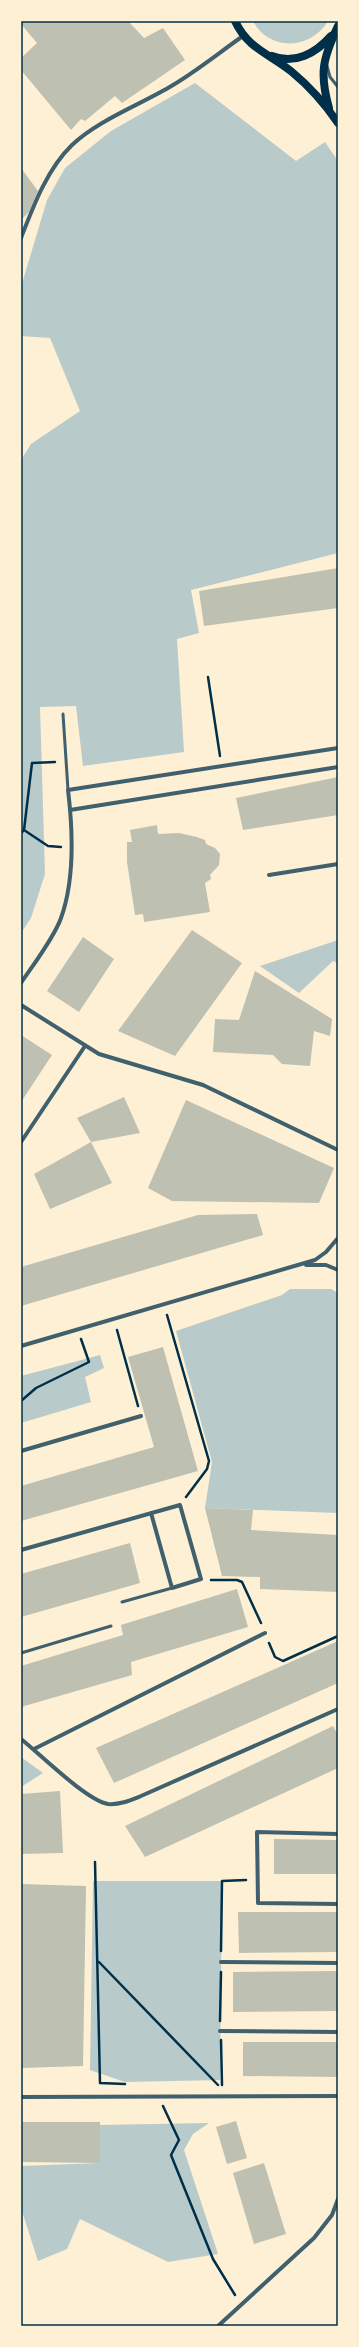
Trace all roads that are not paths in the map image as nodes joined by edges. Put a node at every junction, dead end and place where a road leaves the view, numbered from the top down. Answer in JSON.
{"nodes":[{"id":1,"x":235,"y":21,"type":"edge"},
{"id":2,"x":336,"y":29,"type":"edge"},
{"id":3,"x":243,"y":36,"type":"junction"},
{"id":4,"x":258,"y":50,"type":"junction"},
{"id":5,"x":326,"y":55,"type":"junction"},
{"id":6,"x":338,"y":87,"type":"edge"},
{"id":7,"x":330,"y":111,"type":"junction"},
{"id":8,"x":338,"y":123,"type":"edge"},
{"id":9,"x":21,"y":238,"type":"edge"},
{"id":10,"x":63,"y":714,"type":"dead end"},
{"id":11,"x":338,"y":748,"type":"edge"},
{"id":12,"x":338,"y":767,"type":"edge"},
{"id":13,"x":68,"y":790,"type":"junction"},
{"id":14,"x":70,"y":810,"type":"junction"},
{"id":15,"x":338,"y":864,"type":"edge"},
{"id":16,"x":269,"y":875,"type":"dead end"},
{"id":17,"x":21,"y":984,"type":"edge"},
{"id":18,"x":21,"y":1005,"type":"edge"},
{"id":19,"x":85,"y":1046,"type":"junction"},
{"id":20,"x":21,"y":1142,"type":"edge"},
{"id":21,"x":338,"y":1150,"type":"edge"},
{"id":22,"x":338,"y":1238,"type":"edge"},
{"id":23,"x":295,"y":1266,"type":"junction"},
{"id":24,"x":338,"y":1270,"type":"edge"},
{"id":25,"x":21,"y":1346,"type":"edge"},
{"id":26,"x":141,"y":1416,"type":"road end"},
{"id":27,"x":21,"y":1451,"type":"edge"},
{"id":28,"x":151,"y":1513,"type":"junction"},
{"id":29,"x":21,"y":1550,"type":"edge"},
{"id":30,"x":172,"y":1588,"type":"junction"},
{"id":31,"x":122,"y":1602,"type":"dead end"},
{"id":32,"x":111,"y":1626,"type":"dead end"},
{"id":33,"x":265,"y":1633,"type":"dead end"},
{"id":34,"x":21,"y":1653,"type":"edge"},
{"id":35,"x":338,"y":1709,"type":"edge"},
{"id":36,"x":21,"y":1739,"type":"edge"},
{"id":37,"x":34,"y":1749,"type":"junction"},
{"id":38,"x":338,"y":1834,"type":"edge"},
{"id":39,"x":338,"y":1904,"type":"edge"},
{"id":40,"x":221,"y":1962,"type":"road end"},
{"id":41,"x":338,"y":1963,"type":"edge"},
{"id":42,"x":220,"y":2031,"type":"road end"},
{"id":43,"x":338,"y":2032,"type":"edge"},
{"id":44,"x":338,"y":2096,"type":"edge"},
{"id":45,"x":21,"y":2097,"type":"edge"},
{"id":46,"x":338,"y":2199,"type":"edge"},
{"id":47,"x":218,"y":2326,"type":"edge"}],
"edges":[{"from":1,"to":3,"type":"main road"},
{"from":2,"to":4,"type":"main road"},
{"from":2,"to":5,"type":"main road"},
{"from":3,"to":4,"type":"main road"},
{"from":3,"to":9,"type":"street"},
{"from":4,"to":7,"type":"main road"},
{"from":5,"to":6,"type":"lane"},
{"from":5,"to":7,"type":"main road"},
{"from":7,"to":8,"type":"main road"},
{"from":10,"to":13,"type":"lane"},
{"from":11,"to":13,"type":"street"},
{"from":12,"to":14,"type":"street"},
{"from":13,"to":14,"type":"street"},
{"from":14,"to":17,"type":"street"},
{"from":15,"to":16,"type":"street"},
{"from":18,"to":19,"type":"street"},
{"from":19,"to":20,"type":"street"},
{"from":19,"to":21,"type":"street"},
{"from":22,"to":23,"type":"street"},
{"from":23,"to":24,"type":"street"},
{"from":23,"to":25,"type":"street"},
{"from":26,"to":27,"type":"street"},
{"from":28,"to":29,"type":"street"},
{"from":28,"to":30,"type":"street"},
{"from":28,"to":30,"type":"street"},
{"from":30,"to":31,"type":"lane"},
{"from":32,"to":34,"type":"lane"},
{"from":33,"to":37,"type":"street"},
{"from":35,"to":37,"type":"street"},
{"from":36,"to":37,"type":"street"},
{"from":38,"to":39,"type":"street"},
{"from":40,"to":41,"type":"street"},
{"from":42,"to":43,"type":"street"},
{"from":44,"to":45,"type":"street"},
{"from":46,"to":47,"type":"street"}]}
